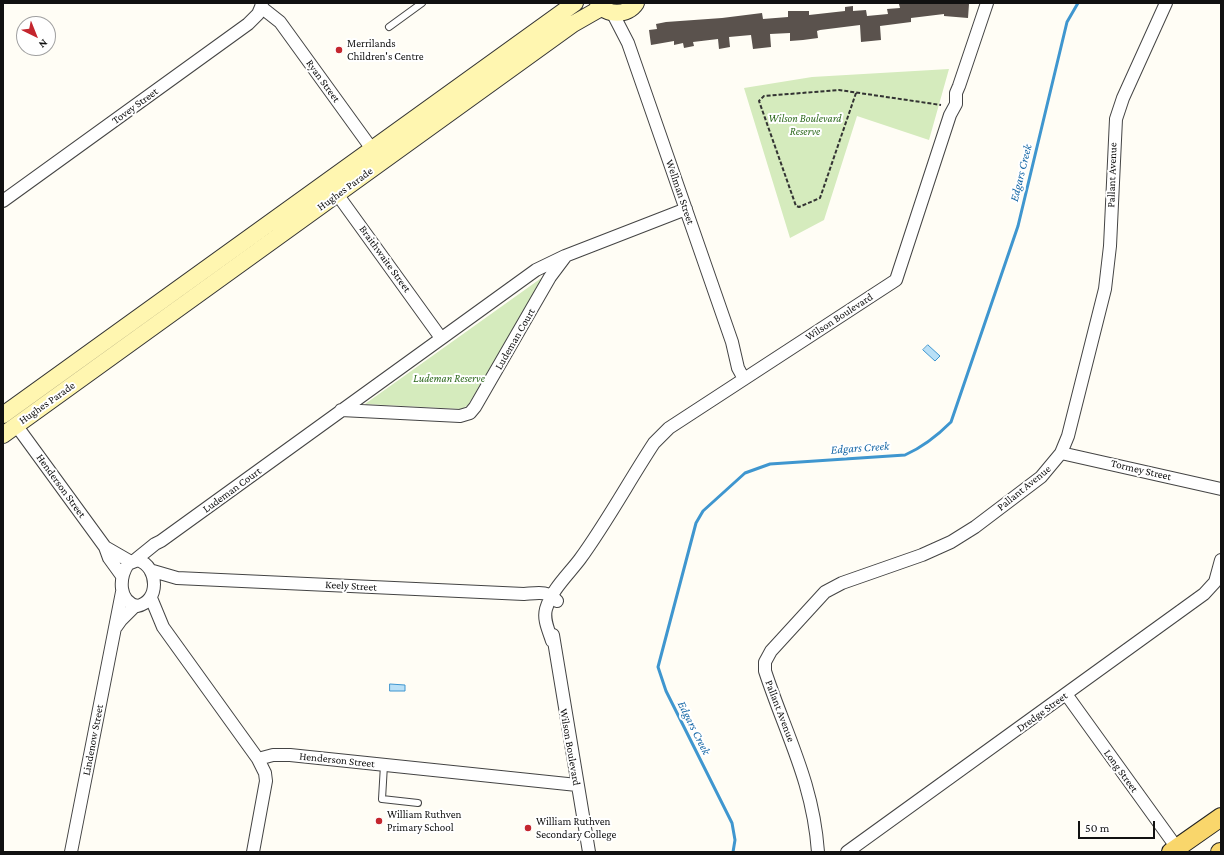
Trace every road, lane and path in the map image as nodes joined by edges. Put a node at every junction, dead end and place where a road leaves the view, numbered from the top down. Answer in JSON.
{"nodes":[{"id":1,"x":422,"y":3,"type":"edge"},
{"id":2,"x":575,"y":3,"type":"edge"},
{"id":3,"x":987,"y":3,"type":"edge"},
{"id":4,"x":1166,"y":3,"type":"edge"},
{"id":5,"x":262,"y":5,"type":"edge"},
{"id":6,"x":622,"y":6,"type":"edge"},
{"id":7,"x":389,"y":27,"type":"dead end"},
{"id":8,"x":856,"y":93,"type":"junction"},
{"id":9,"x":941,"y":105,"type":"dead end"},
{"id":10,"x":377,"y":156,"type":"junction"},
{"id":11,"x":333,"y":187,"type":"junction"},
{"id":12,"x":3,"y":200,"type":"edge"},
{"id":13,"x":686,"y":209,"type":"junction"},
{"id":14,"x":565,"y":256,"type":"junction"},
{"id":15,"x":441,"y":338,"type":"junction"},
{"id":16,"x":732,"y":342,"type":"junction"},
{"id":17,"x":81,"y":359,"type":"junction"},
{"id":18,"x":756,"y":371,"type":"junction"},
{"id":19,"x":90,"y":372,"type":"junction"},
{"id":20,"x":744,"y":379,"type":"junction"},
{"id":21,"x":341,"y":410,"type":"junction"},
{"id":22,"x":4,"y":412,"type":"edge"},
{"id":23,"x":16,"y":425,"type":"junction"},
{"id":24,"x":3,"y":435,"type":"edge"},
{"id":25,"x":1061,"y":453,"type":"junction"},
{"id":26,"x":1221,"y":489,"type":"edge"},
{"id":27,"x":161,"y":541,"type":"junction"},
{"id":28,"x":105,"y":547,"type":"junction"},
{"id":29,"x":1221,"y":560,"type":"edge"},
{"id":30,"x":133,"y":561,"type":"junction"},
{"id":31,"x":151,"y":569,"type":"junction"},
{"id":32,"x":122,"y":576,"type":"junction"},
{"id":33,"x":177,"y":578,"type":"junction"},
{"id":34,"x":122,"y":592,"type":"junction"},
{"id":35,"x":152,"y":594,"type":"junction"},
{"id":36,"x":553,"y":599,"type":"junction"},
{"id":37,"x":136,"y":606,"type":"junction"},
{"id":38,"x":116,"y":627,"type":"junction"},
{"id":39,"x":163,"y":627,"type":"junction"},
{"id":40,"x":1066,"y":694,"type":"junction"},
{"id":41,"x":258,"y":759,"type":"junction"},
{"id":42,"x":384,"y":765,"type":"junction"},
{"id":43,"x":577,"y":785,"type":"junction"},
{"id":44,"x":418,"y":803,"type":"dead end"},
{"id":45,"x":1221,"y":817,"type":"edge"},
{"id":46,"x":1174,"y":850,"type":"edge"},
{"id":47,"x":71,"y":852,"type":"edge"},
{"id":48,"x":253,"y":852,"type":"edge"},
{"id":49,"x":589,"y":852,"type":"edge"},
{"id":50,"x":818,"y":852,"type":"edge"},
{"id":51,"x":847,"y":852,"type":"edge"}],
"edges":[{"from":1,"to":7,"type":"lane"},
{"from":2,"to":10,"type":"street","name":"Hughes Parade"},
{"from":3,"to":18,"type":"street","name":"Wilson Boulevard"},
{"from":4,"to":25,"type":"street","name":"Pallant Avenue"},
{"from":5,"to":10,"type":"street","name":"Ryan Street"},
{"from":5,"to":12,"type":"street","name":"Tovey Street"},
{"from":6,"to":10,"type":"street","name":"Hughes Parade"},
{"from":6,"to":13,"type":"street","name":"Wellman Street"},
{"from":8,"to":8,"type":"path"},
{"from":8,"to":9,"type":"path"},
{"from":10,"to":11,"type":"street","name":"Hughes Parade"},
{"from":11,"to":15,"type":"street","name":"Braithwaite Street"},
{"from":11,"to":17,"type":"street","name":"Hughes Parade"},
{"from":11,"to":19,"type":"street","name":"Hughes Parade"},
{"from":13,"to":14,"type":"street","name":"Ludeman Court"},
{"from":13,"to":16,"type":"street","name":"Wellman Street"},
{"from":14,"to":15,"type":"street","name":"Ludeman Court"},
{"from":14,"to":21,"type":"street","name":"Ludeman Court"},
{"from":15,"to":21,"type":"street","name":"Ludeman Court"},
{"from":16,"to":18,"type":"street","name":"Wellman Street"},
{"from":16,"to":20,"type":"street","name":"Wellman Street"},
{"from":17,"to":19,"type":"street"},
{"from":17,"to":22,"type":"street","name":"Hughes Parade"},
{"from":18,"to":20,"type":"street","name":"Wilson Boulevard"},
{"from":19,"to":23,"type":"street","name":"Hughes Parade"},
{"from":20,"to":36,"type":"street","name":"Wilson Boulevard"},
{"from":21,"to":27,"type":"street","name":"Ludeman Court"},
{"from":23,"to":24,"type":"street","name":"Hughes Parade"},
{"from":23,"to":28,"type":"street","name":"Henderson Street"},
{"from":25,"to":26,"type":"street","name":"Tormey Street"},
{"from":25,"to":50,"type":"street","name":"Pallant Avenue"},
{"from":27,"to":30,"type":"street","name":"Ludeman Court"},
{"from":27,"to":31,"type":"street","name":"Ludeman Court"},
{"from":28,"to":30,"type":"street","name":"Henderson Street"},
{"from":28,"to":32,"type":"street","name":"Henderson Street"},
{"from":29,"to":40,"type":"street","name":"Dredge Street"},
{"from":30,"to":31,"type":"street"},
{"from":30,"to":32,"type":"street"},
{"from":31,"to":33,"type":"street","name":"Keely Street"},
{"from":31,"to":35,"type":"street"},
{"from":32,"to":34,"type":"street"},
{"from":33,"to":35,"type":"street","name":"Keely Street"},
{"from":33,"to":36,"type":"street","name":"Keely Street"},
{"from":34,"to":37,"type":"street"},
{"from":34,"to":38,"type":"street","name":"Lindenow Street"},
{"from":35,"to":37,"type":"street"},
{"from":35,"to":39,"type":"street"},
{"from":36,"to":43,"type":"street","name":"Wilson Boulevard"},
{"from":37,"to":38,"type":"street","name":"Lindenow Street"},
{"from":37,"to":39,"type":"street"},
{"from":38,"to":47,"type":"street","name":"Lindenow Street"},
{"from":39,"to":41,"type":"street"},
{"from":40,"to":46,"type":"street","name":"Long Street"},
{"from":40,"to":51,"type":"street","name":"Dredge Street"},
{"from":41,"to":42,"type":"street","name":"Henderson Street"},
{"from":41,"to":48,"type":"street"},
{"from":42,"to":43,"type":"street","name":"Henderson Street"},
{"from":42,"to":44,"type":"lane"},
{"from":43,"to":49,"type":"street","name":"Wilson Boulevard"},
{"from":45,"to":46,"type":"main road"}]}
